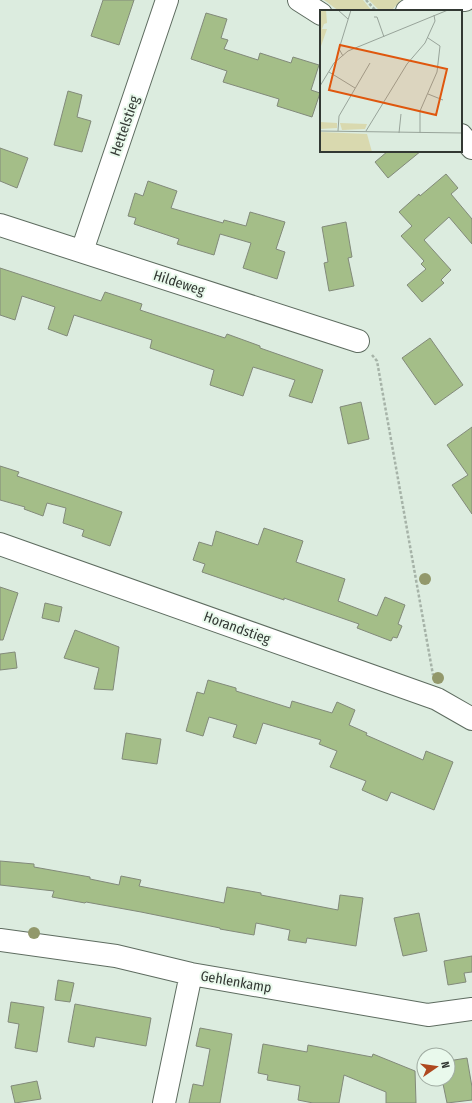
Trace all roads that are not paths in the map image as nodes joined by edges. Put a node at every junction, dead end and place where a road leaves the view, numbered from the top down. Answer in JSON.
{"nodes":[{"id":1,"x":167,"y":0,"type":"edge"},
{"id":2,"x":299,"y":0,"type":"edge"},
{"id":3,"x":465,"y":0,"type":"edge"},
{"id":4,"x":408,"y":10,"type":"edge"},
{"id":5,"x":320,"y":13,"type":"edge"},
{"id":6,"x":462,"y":136,"type":"edge"},
{"id":7,"x":472,"y":148,"type":"edge"},
{"id":8,"x":0,"y":225,"type":"edge"},
{"id":9,"x":82,"y":251,"type":"junction"},
{"id":10,"x":358,"y":341,"type":"road end"},
{"id":11,"x":0,"y":544,"type":"edge"},
{"id":12,"x":472,"y":719,"type":"edge"},
{"id":13,"x":0,"y":940,"type":"edge"},
{"id":14,"x":191,"y":974,"type":"junction"},
{"id":15,"x":472,"y":1009,"type":"edge"},
{"id":16,"x":164,"y":1103,"type":"edge"}],
"edges":[{"from":1,"to":9,"type":"street","name":"Hettelstieg"},
{"from":2,"to":5,"type":"street"},
{"from":3,"to":4,"type":"street"},
{"from":6,"to":7,"type":"street"},
{"from":8,"to":9,"type":"street","name":"Hildeweg"},
{"from":9,"to":10,"type":"street","name":"Hildeweg"},
{"from":11,"to":12,"type":"street","name":"Horandstieg"},
{"from":13,"to":14,"type":"street","name":"Gehlenkamp"},
{"from":14,"to":15,"type":"street","name":"Gehlenkamp"},
{"from":14,"to":16,"type":"street"}]}
